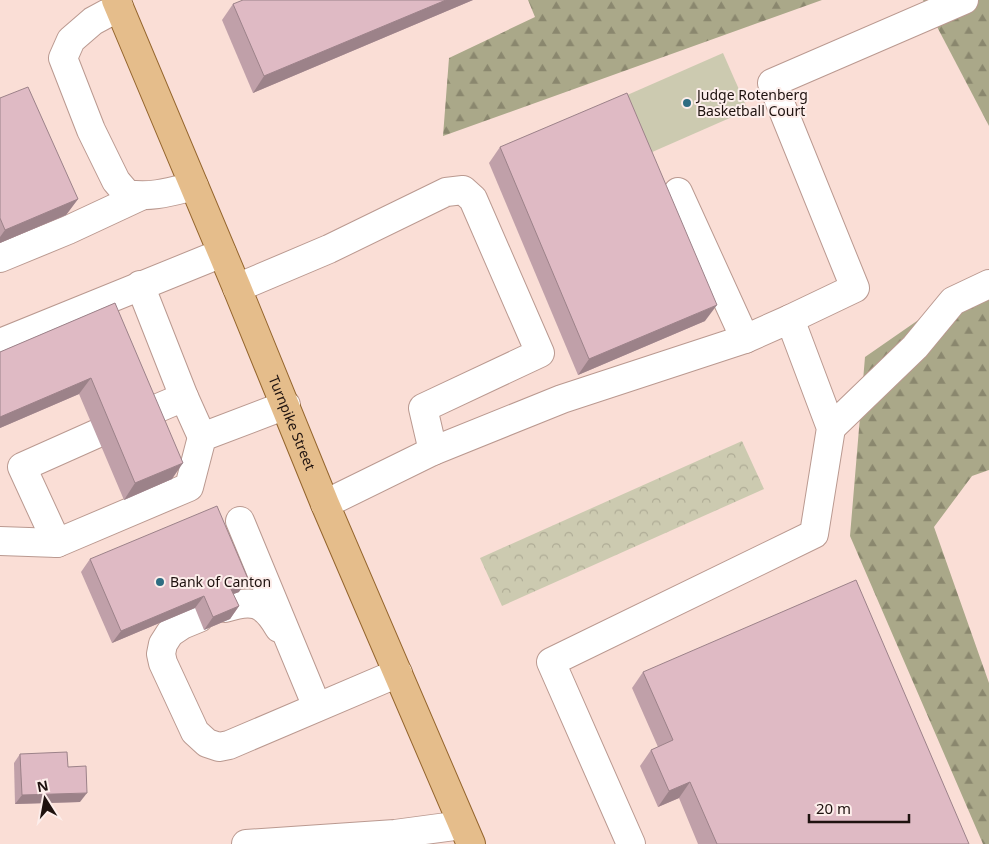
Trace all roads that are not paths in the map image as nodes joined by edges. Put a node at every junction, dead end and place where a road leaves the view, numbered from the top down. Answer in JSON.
{"nodes":[{"id":1,"x":964,"y":0,"type":"edge"},
{"id":2,"x":117,"y":4,"type":"edge"},
{"id":3,"x":194,"y":186,"type":"junction"},
{"id":4,"x":678,"y":192,"type":"dead end"},
{"id":5,"x":141,"y":196,"type":"junction"},
{"id":6,"x":222,"y":253,"type":"junction"},
{"id":7,"x":0,"y":258,"type":"edge"},
{"id":8,"x":989,"y":284,"type":"edge"},
{"id":9,"x":140,"y":286,"type":"junction"},
{"id":10,"x":237,"y":288,"type":"junction"},
{"id":11,"x":790,"y":319,"type":"junction"},
{"id":12,"x":745,"y":339,"type":"junction"},
{"id":13,"x":0,"y":343,"type":"edge"},
{"id":14,"x":184,"y":397,"type":"junction"},
{"id":15,"x":286,"y":405,"type":"junction"},
{"id":16,"x":144,"y":414,"type":"edge"},
{"id":17,"x":831,"y":428,"type":"junction"},
{"id":18,"x":96,"y":434,"type":"dead end"},
{"id":19,"x":202,"y":437,"type":"junction"},
{"id":20,"x":433,"y":451,"type":"junction"},
{"id":21,"x":325,"y":504,"type":"junction"},
{"id":22,"x":240,"y":521,"type":"dead end"},
{"id":23,"x":0,"y":541,"type":"edge"},
{"id":24,"x":57,"y":543,"type":"junction"},
{"id":25,"x":225,"y":608,"type":"edge"},
{"id":26,"x":199,"y":618,"type":"edge"},
{"id":27,"x":295,"y":655,"type":"junction"},
{"id":28,"x":398,"y":672,"type":"junction"},
{"id":29,"x":317,"y":707,"type":"junction"},
{"id":30,"x":467,"y":834,"type":"edge"},
{"id":31,"x":246,"y":844,"type":"edge"},
{"id":32,"x":631,"y":844,"type":"edge"}],
"edges":[{"from":1,"to":11,"type":"street"},
{"from":2,"to":3,"type":"main road","name":"Turnpike Street"},
{"from":2,"to":5,"type":"street"},
{"from":3,"to":5,"type":"street"},
{"from":3,"to":6,"type":"main road","name":"Turnpike Street"},
{"from":4,"to":12,"type":"street"},
{"from":5,"to":7,"type":"street"},
{"from":6,"to":9,"type":"street"},
{"from":6,"to":10,"type":"main road","name":"Turnpike Street"},
{"from":8,"to":17,"type":"street"},
{"from":9,"to":13,"type":"street"},
{"from":9,"to":14,"type":"street"},
{"from":10,"to":15,"type":"main road","name":"Turnpike Street"},
{"from":10,"to":20,"type":"street"},
{"from":11,"to":12,"type":"street"},
{"from":11,"to":17,"type":"street"},
{"from":12,"to":20,"type":"street"},
{"from":14,"to":16,"type":"street"},
{"from":14,"to":19,"type":"street"},
{"from":15,"to":19,"type":"street"},
{"from":15,"to":21,"type":"main road","name":"Turnpike Street"},
{"from":17,"to":32,"type":"street"},
{"from":18,"to":24,"type":"street"},
{"from":19,"to":24,"type":"street"},
{"from":20,"to":21,"type":"street"},
{"from":21,"to":28,"type":"main road","name":"Turnpike Street"},
{"from":22,"to":27,"type":"street"},
{"from":23,"to":24,"type":"street"},
{"from":25,"to":27,"type":"street"},
{"from":26,"to":29,"type":"street"},
{"from":27,"to":29,"type":"street"},
{"from":28,"to":29,"type":"street"},
{"from":28,"to":30,"type":"main road","name":"Turnpike Street"},
{"from":30,"to":31,"type":"street"}]}
